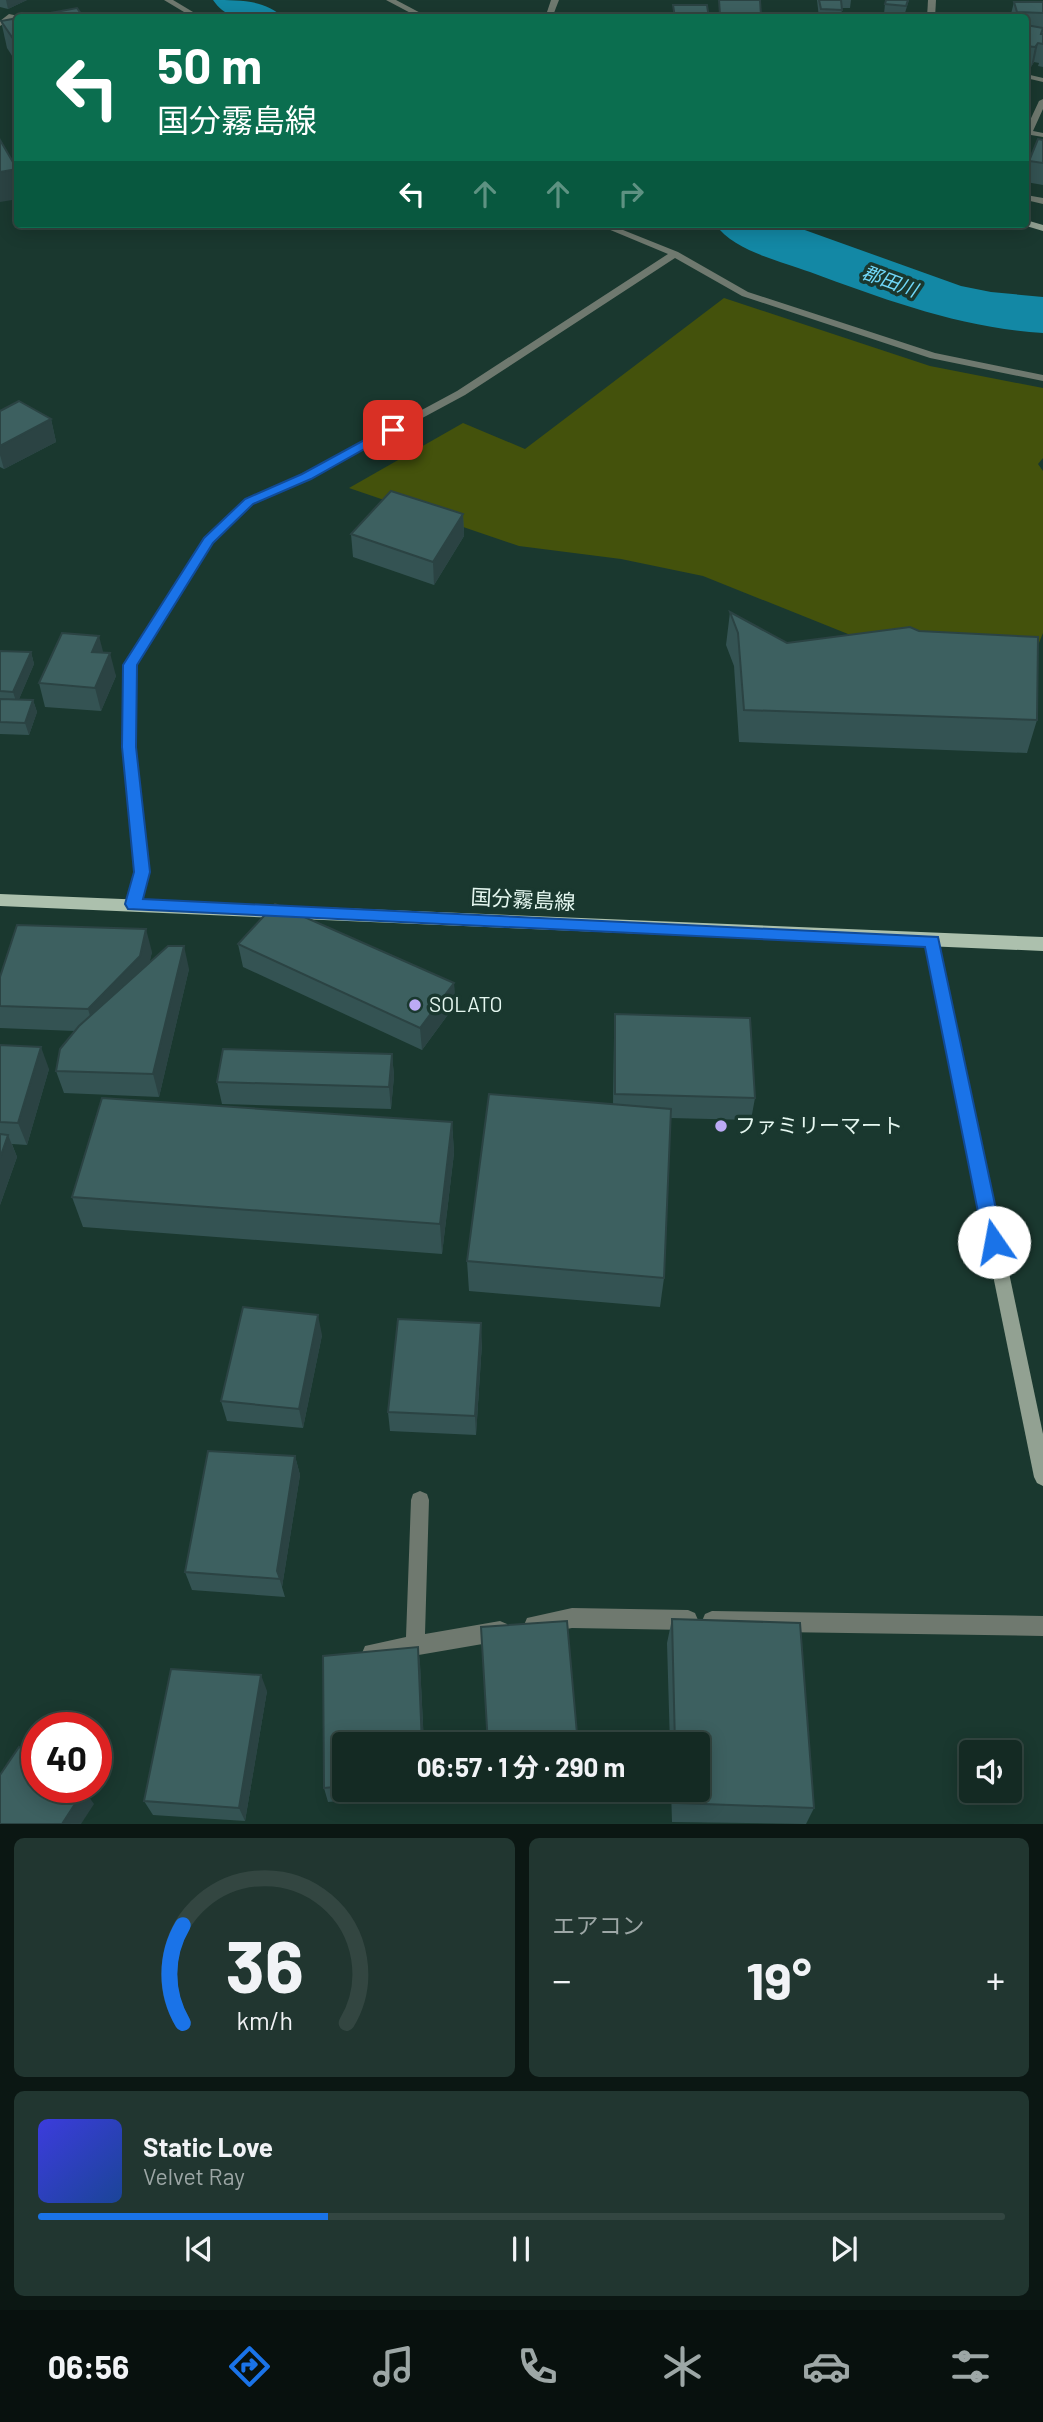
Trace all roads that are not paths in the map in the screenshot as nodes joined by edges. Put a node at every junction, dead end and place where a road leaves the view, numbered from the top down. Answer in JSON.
{"nodes":[{"id":1,"x":168,"y":0,"type":"edge"},
{"id":2,"x":390,"y":0,"type":"edge"},
{"id":3,"x":193,"y":14,"type":"edge"},
{"id":4,"x":420,"y":14,"type":"edge"},
{"id":5,"x":1043,"y":101,"type":"edge"},
{"id":6,"x":1029,"y":131,"type":"edge"},
{"id":7,"x":610,"y":228,"type":"edge"},
{"id":8,"x":675,"y":254,"type":"junction"},
{"id":9,"x":1043,"y":378,"type":"edge"},
{"id":10,"x":0,"y":900,"type":"edge"},
{"id":11,"x":133,"y":904,"type":"junction"},
{"id":12,"x":932,"y":941,"type":"junction"},
{"id":13,"x":1043,"y":944,"type":"edge"},
{"id":14,"x":1043,"y":1477,"type":"edge"},
{"id":15,"x":420,"y":1500,"type":"dead end"},
{"id":16,"x":1043,"y":1626,"type":"edge"},
{"id":17,"x":415,"y":1646,"type":"junction"},
{"id":18,"x":363,"y":1654,"type":"edge"}],
"edges":[{"from":1,"to":3,"type":"street"},
{"from":2,"to":4,"type":"street"},
{"from":5,"to":6,"type":"street"},
{"from":7,"to":8,"type":"street"},
{"from":8,"to":9,"type":"street"},
{"from":8,"to":11,"type":"street"},
{"from":10,"to":11,"type":"main road","name":"国分霧島線"},
{"from":11,"to":12,"type":"main road","name":"国分霧島線"},
{"from":12,"to":13,"type":"main road","name":"国分霧島線"},
{"from":12,"to":14,"type":"street"},
{"from":15,"to":17,"type":"street"},
{"from":16,"to":17,"type":"street"},
{"from":17,"to":18,"type":"street"}]}
